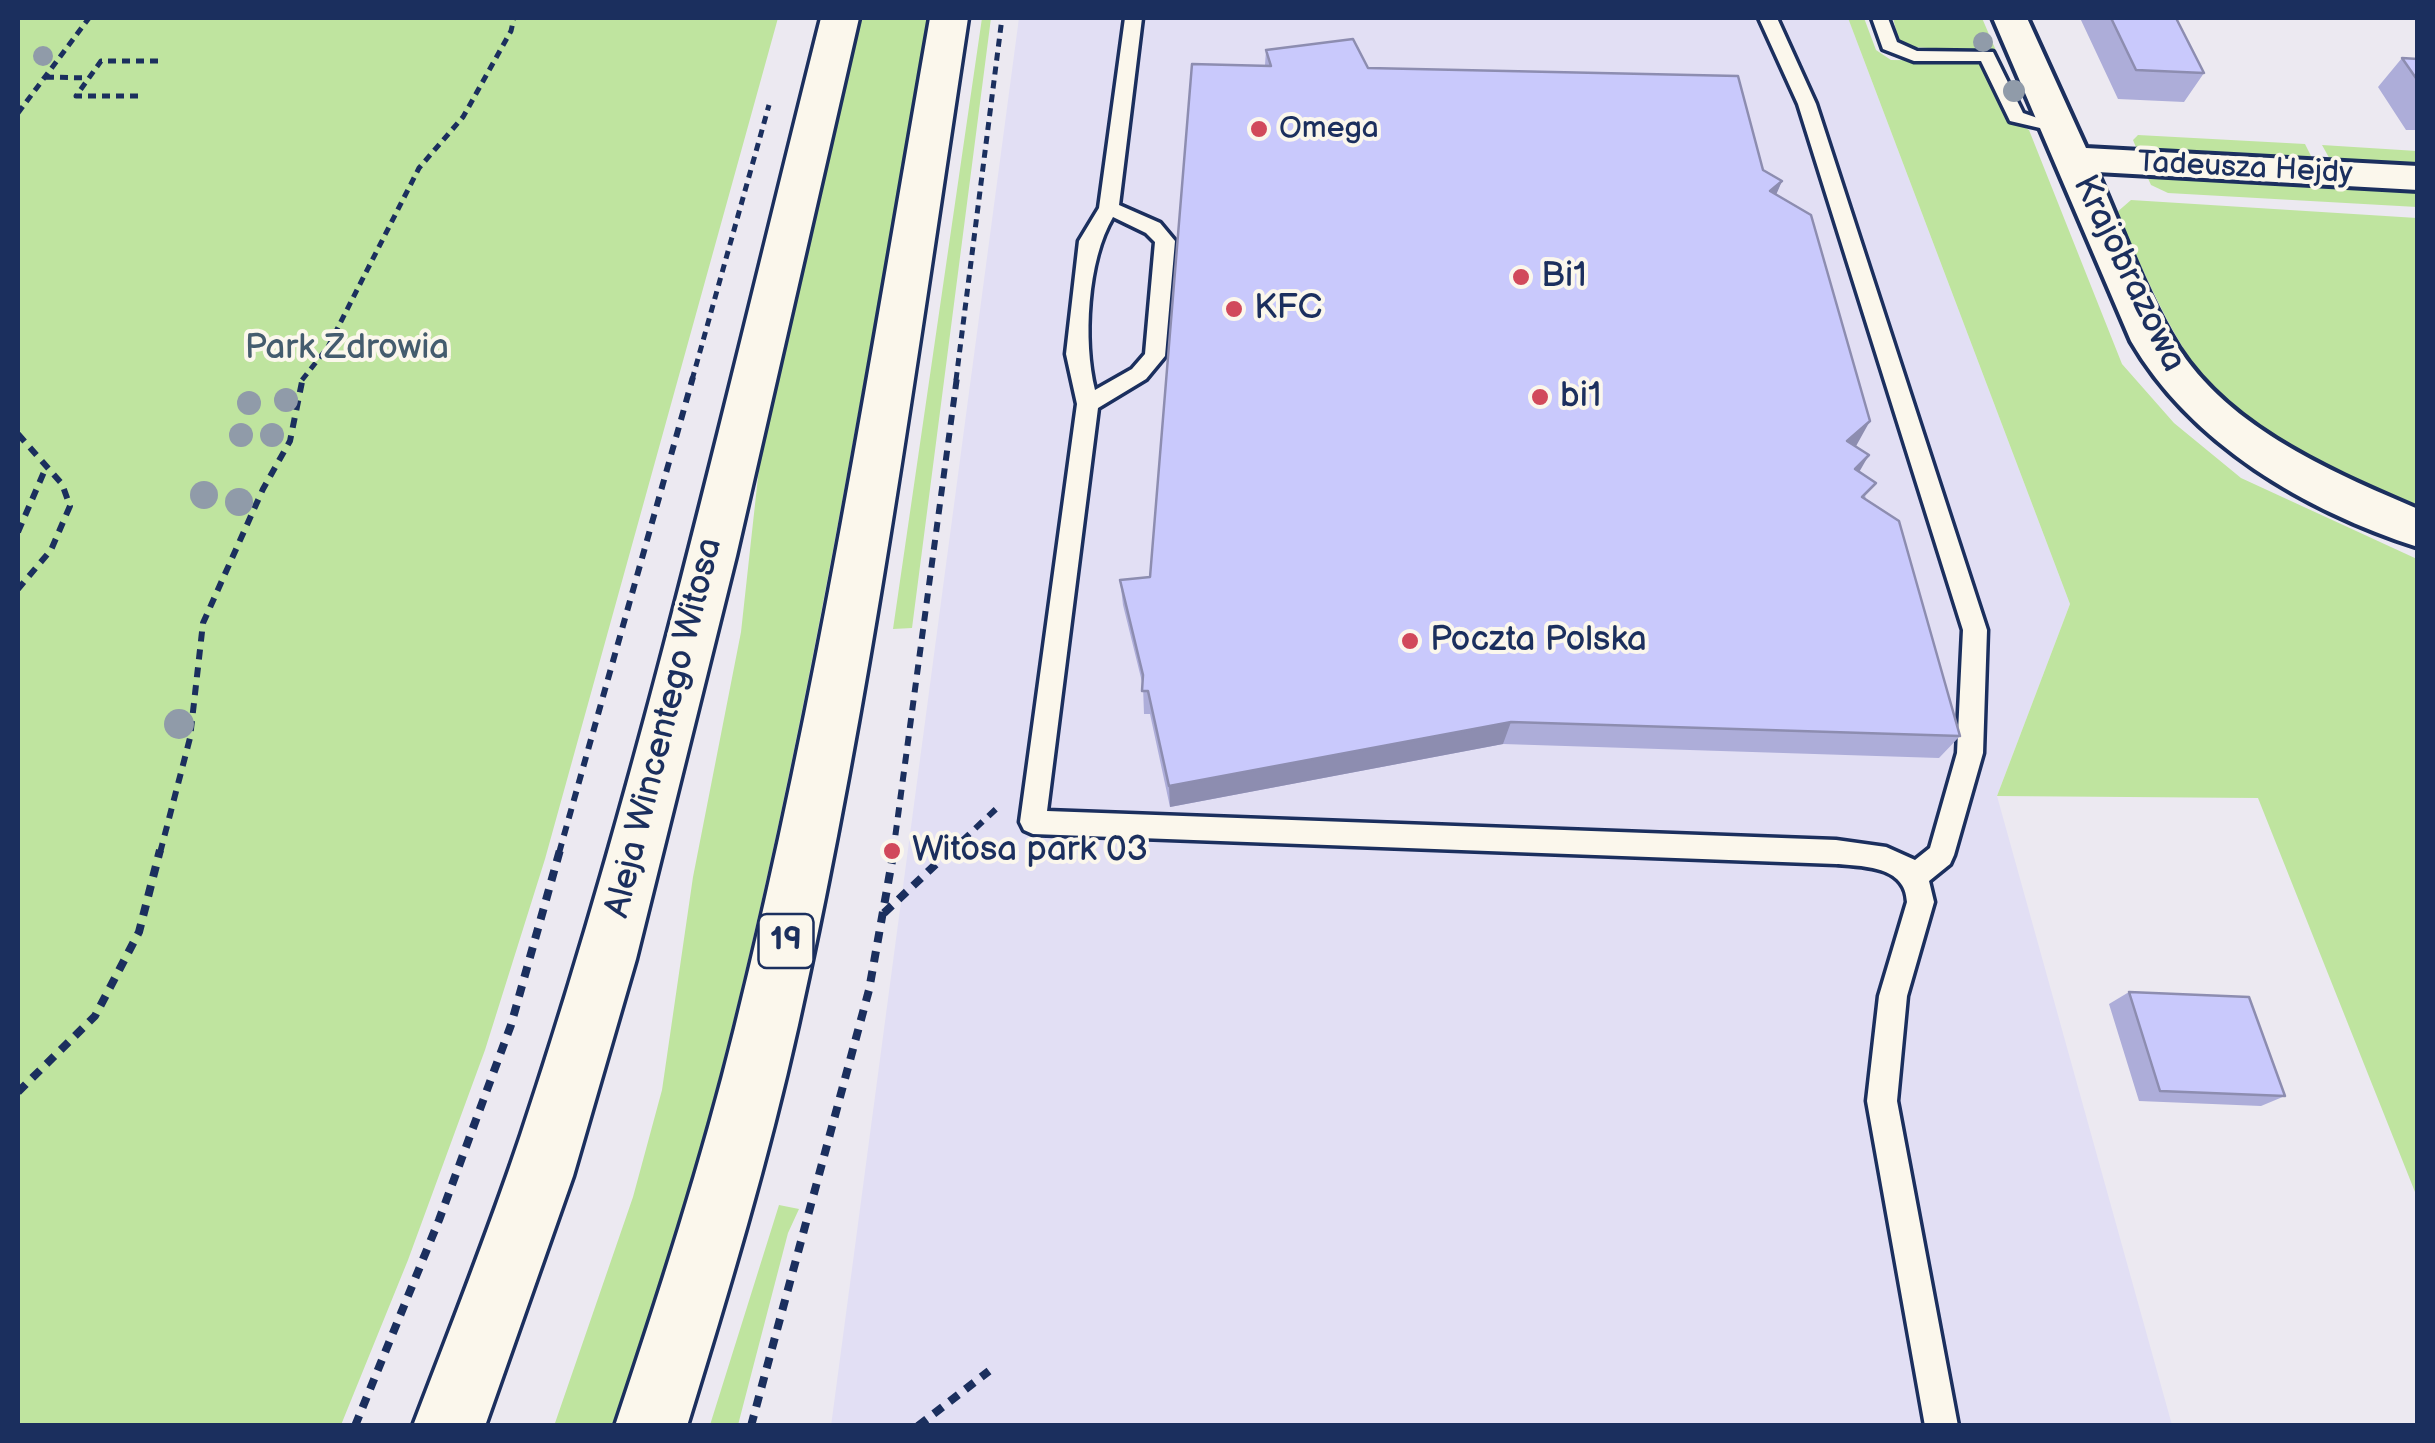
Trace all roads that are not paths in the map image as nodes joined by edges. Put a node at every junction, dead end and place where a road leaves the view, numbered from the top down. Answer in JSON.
{"nodes":[{"id":1,"x":840,"y":18,"type":"edge"},
{"id":2,"x":948,"y":18,"type":"edge"},
{"id":3,"x":1133,"y":18,"type":"edge"},
{"id":4,"x":1768,"y":18,"type":"edge"},
{"id":5,"x":1880,"y":18,"type":"edge"},
{"id":6,"x":2010,"y":18,"type":"edge"},
{"id":7,"x":2040,"y":122,"type":"dead end"},
{"id":8,"x":2073,"y":160,"type":"junction"},
{"id":9,"x":2418,"y":178,"type":"edge"},
{"id":10,"x":1109,"y":208,"type":"junction"},
{"id":11,"x":1088,"y":404,"type":"junction"},
{"id":12,"x":2418,"y":528,"type":"edge"},
{"id":13,"x":1913,"y":878,"type":"junction"},
{"id":14,"x":449,"y":1426,"type":"edge"},
{"id":15,"x":651,"y":1426,"type":"edge"},
{"id":16,"x":1942,"y":1426,"type":"edge"}],
"edges":[{"from":1,"to":14,"type":"main road","name":"Aleja Wincentego Witosa"},
{"from":2,"to":15,"type":"main road","number":"19"},
{"from":3,"to":10,"type":"lane"},
{"from":4,"to":13,"type":"lane"},
{"from":5,"to":7,"type":"lane"},
{"from":6,"to":8,"type":"street","name":"Krajobrazowa"},
{"from":8,"to":9,"type":"street","name":"Tadeusza Hejdy"},
{"from":8,"to":12,"type":"street","name":"Krajobrazowa"},
{"from":10,"to":11,"type":"lane"},
{"from":10,"to":11,"type":"lane"},
{"from":11,"to":13,"type":"lane"},
{"from":13,"to":16,"type":"lane"}]}
